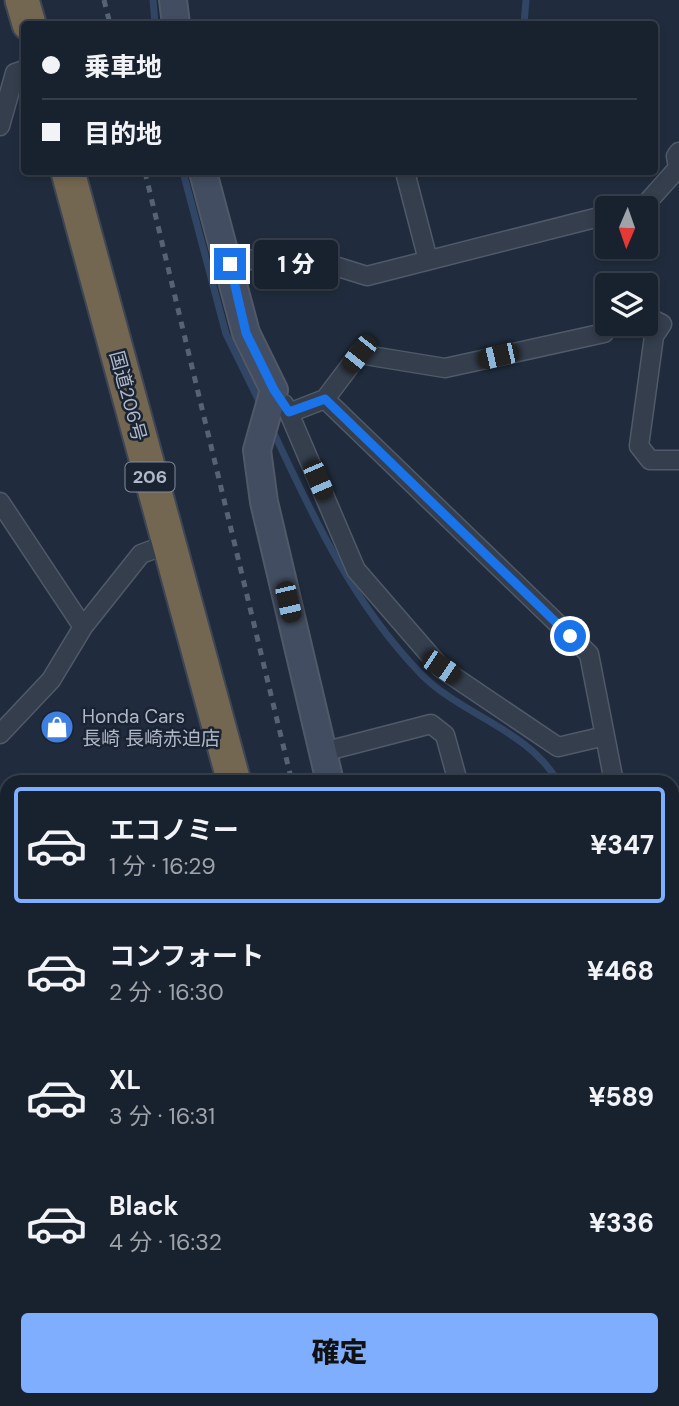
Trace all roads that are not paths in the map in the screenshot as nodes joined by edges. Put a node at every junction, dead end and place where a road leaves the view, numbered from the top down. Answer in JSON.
{"nodes":[{"id":1,"x":22,"y":0,"type":"edge"},
{"id":2,"x":173,"y":0,"type":"edge"},
{"id":3,"x":28,"y":21,"type":"edge"},
{"id":4,"x":176,"y":21,"type":"edge"},
{"id":5,"x":21,"y":71,"type":"edge"},
{"id":6,"x":0,"y":126,"type":"edge"},
{"id":7,"x":679,"y":152,"type":"edge"},
{"id":8,"x":679,"y":170,"type":"edge"},
{"id":9,"x":69,"y":175,"type":"edge"},
{"id":10,"x":204,"y":175,"type":"edge"},
{"id":11,"x":406,"y":175,"type":"edge"},
{"id":12,"x":653,"y":196,"type":"edge"},
{"id":13,"x":595,"y":218,"type":"edge"},
{"id":14,"x":428,"y":260,"type":"junction"},
{"id":15,"x":230,"y":264,"type":"junction"},
{"id":16,"x":662,"y":321,"type":"edge"},
{"id":17,"x":595,"y":335,"type":"edge"},
{"id":18,"x":325,"y":399,"type":"junction"},
{"id":19,"x":278,"y":400,"type":"junction"},
{"id":20,"x":679,"y":460,"type":"edge"},
{"id":21,"x":0,"y":502,"type":"edge"},
{"id":22,"x":168,"y":544,"type":"junction"},
{"id":23,"x":83,"y":627,"type":"junction"},
{"id":24,"x":0,"y":734,"type":"edge"},
{"id":25,"x":605,"y":736,"type":"junction"},
{"id":26,"x":323,"y":752,"type":"junction"},
{"id":27,"x":231,"y":775,"type":"edge"},
{"id":28,"x":328,"y":775,"type":"edge"},
{"id":29,"x":456,"y":775,"type":"edge"},
{"id":30,"x":613,"y":775,"type":"edge"}],
"edges":[{"from":1,"to":3,"type":"highway"},
{"from":2,"to":4,"type":"street"},
{"from":5,"to":6,"type":"street"},
{"from":7,"to":8,"type":"street"},
{"from":8,"to":12,"type":"street"},
{"from":9,"to":22,"type":"highway","name":"国道206号","number":"206"},
{"from":10,"to":15,"type":"street"},
{"from":11,"to":14,"type":"street"},
{"from":13,"to":14,"type":"street"},
{"from":14,"to":15,"type":"street"},
{"from":15,"to":19,"type":"street"},
{"from":16,"to":20,"type":"street"},
{"from":17,"to":18,"type":"street"},
{"from":18,"to":19,"type":"street"},
{"from":18,"to":25,"type":"street"},
{"from":19,"to":25,"type":"street"},
{"from":19,"to":26,"type":"street"},
{"from":21,"to":23,"type":"street"},
{"from":22,"to":23,"type":"street"},
{"from":22,"to":27,"type":"highway","name":"国道206号","number":"206"},
{"from":23,"to":24,"type":"street"},
{"from":25,"to":30,"type":"street"},
{"from":26,"to":28,"type":"street"},
{"from":26,"to":29,"type":"street"}]}
